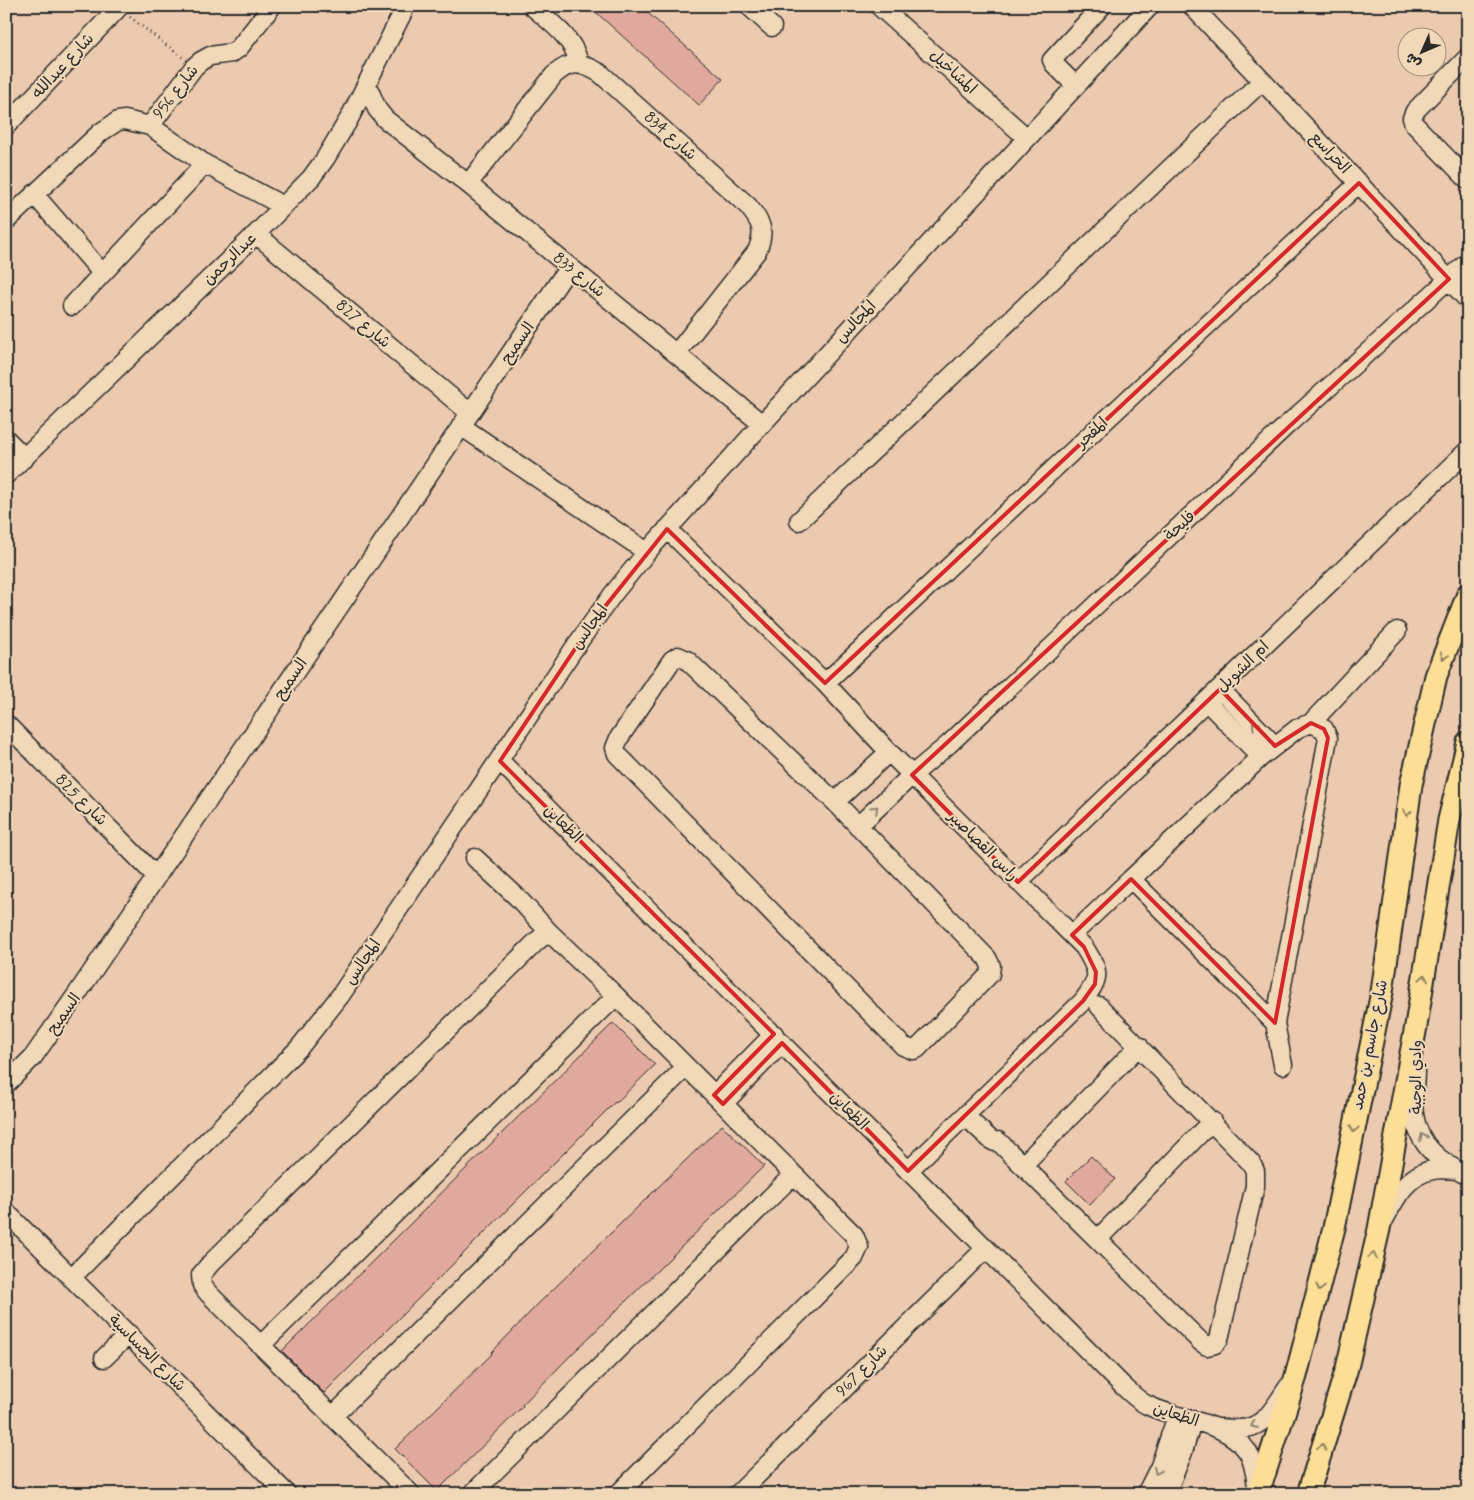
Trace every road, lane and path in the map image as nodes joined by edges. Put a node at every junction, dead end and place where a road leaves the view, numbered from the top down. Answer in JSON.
{"nodes":[{"id":1,"x":272,"y":6,"type":"edge"},
{"id":2,"x":406,"y":6,"type":"edge"},
{"id":3,"x":532,"y":6,"type":"edge"},
{"id":4,"x":749,"y":6,"type":"edge"},
{"id":5,"x":879,"y":6,"type":"edge"},
{"id":6,"x":1102,"y":6,"type":"edge"},
{"id":7,"x":1150,"y":6,"type":"edge"},
{"id":8,"x":1192,"y":6,"type":"edge"},
{"id":9,"x":119,"y":7,"type":"edge"},
{"id":10,"x":772,"y":27,"type":"dead end"},
{"id":11,"x":1468,"y":57,"type":"edge"},
{"id":12,"x":579,"y":64,"type":"junction"},
{"id":13,"x":194,"y":66,"type":"junction"},
{"id":14,"x":1262,"y":80,"type":"junction"},
{"id":15,"x":367,"y":85,"type":"junction"},
{"id":16,"x":1076,"y":86,"type":"junction"},
{"id":17,"x":349,"y":119,"type":"junction"},
{"id":18,"x":6,"y":126,"type":"edge"},
{"id":19,"x":150,"y":126,"type":"junction"},
{"id":20,"x":395,"y":127,"type":"junction"},
{"id":21,"x":1027,"y":138,"type":"junction"},
{"id":22,"x":205,"y":164,"type":"junction"},
{"id":23,"x":1468,"y":180,"type":"edge"},
{"id":24,"x":468,"y":184,"type":"junction"},
{"id":25,"x":1359,"y":184,"type":"junction"},
{"id":26,"x":34,"y":194,"type":"junction"},
{"id":27,"x":284,"y":206,"type":"junction"},
{"id":28,"x":6,"y":221,"type":"edge"},
{"id":29,"x":256,"y":234,"type":"junction"},
{"id":30,"x":1468,"y":262,"type":"edge"},
{"id":31,"x":569,"y":267,"type":"junction"},
{"id":32,"x":102,"y":273,"type":"junction"},
{"id":33,"x":1449,"y":279,"type":"junction"},
{"id":34,"x":1468,"y":300,"type":"edge"},
{"id":35,"x":72,"y":306,"type":"dead end"},
{"id":36,"x":676,"y":354,"type":"junction"},
{"id":37,"x":466,"y":420,"type":"junction"},
{"id":38,"x":762,"y":424,"type":"junction"},
{"id":39,"x":6,"y":439,"type":"edge"},
{"id":40,"x":1468,"y":450,"type":"edge"},
{"id":41,"x":26,"y":458,"type":"junction"},
{"id":42,"x":6,"y":475,"type":"edge"},
{"id":43,"x":799,"y":521,"type":"dead end"},
{"id":44,"x":666,"y":529,"type":"junction"},
{"id":45,"x":646,"y":552,"type":"junction"},
{"id":46,"x":1468,"y":594,"type":"edge"},
{"id":47,"x":1397,"y":631,"type":"dead end"},
{"id":48,"x":825,"y":683,"type":"junction"},
{"id":49,"x":1220,"y":689,"type":"junction"},
{"id":50,"x":1206,"y":702,"type":"junction"},
{"id":51,"x":1311,"y":723,"type":"junction"},
{"id":52,"x":6,"y":724,"type":"edge"},
{"id":53,"x":1468,"y":742,"type":"edge"},
{"id":54,"x":1275,"y":746,"type":"junction"},
{"id":55,"x":889,"y":752,"type":"junction"},
{"id":56,"x":1261,"y":758,"type":"junction"},
{"id":57,"x":500,"y":761,"type":"junction"},
{"id":58,"x":912,"y":775,"type":"junction"},
{"id":59,"x":836,"y":802,"type":"junction"},
{"id":60,"x":858,"y":826,"type":"junction"},
{"id":61,"x":475,"y":858,"type":"dead end"},
{"id":62,"x":156,"y":876,"type":"junction"},
{"id":63,"x":1131,"y":879,"type":"junction"},
{"id":64,"x":1018,"y":882,"type":"junction"},
{"id":65,"x":548,"y":932,"type":"junction"},
{"id":66,"x":1072,"y":935,"type":"junction"},
{"id":67,"x":616,"y":996,"type":"junction"},
{"id":68,"x":1099,"y":1006,"type":"dead end"},
{"id":69,"x":1275,"y":1023,"type":"junction"},
{"id":70,"x":1416,"y":1026,"type":"junction"},
{"id":71,"x":778,"y":1039,"type":"junction"},
{"id":72,"x":1139,"y":1046,"type":"junction"},
{"id":73,"x":1284,"y":1065,"type":"dead end"},
{"id":74,"x":686,"y":1067,"type":"junction"},
{"id":75,"x":6,"y":1084,"type":"edge"},
{"id":76,"x":718,"y":1099,"type":"junction"},
{"id":77,"x":969,"y":1111,"type":"junction"},
{"id":78,"x":1212,"y":1122,"type":"junction"},
{"id":79,"x":1023,"y":1165,"type":"junction"},
{"id":80,"x":908,"y":1172,"type":"junction"},
{"id":81,"x":1462,"y":1173,"type":"edge"},
{"id":82,"x":793,"y":1175,"type":"junction"},
{"id":83,"x":6,"y":1212,"type":"edge"},
{"id":84,"x":1379,"y":1229,"type":"junction"},
{"id":85,"x":1098,"y":1238,"type":"junction"},
{"id":86,"x":985,"y":1249,"type":"junction"},
{"id":87,"x":71,"y":1278,"type":"junction"},
{"id":88,"x":129,"y":1334,"type":"junction"},
{"id":89,"x":261,"y":1345,"type":"junction"},
{"id":90,"x":104,"y":1358,"type":"dead end"},
{"id":91,"x":1296,"y":1376,"type":"junction"},
{"id":92,"x":332,"y":1416,"type":"junction"},
{"id":93,"x":1185,"y":1418,"type":"junction"},
{"id":94,"x":1218,"y":1428,"type":"junction"},
{"id":95,"x":287,"y":1494,"type":"edge"},
{"id":96,"x":411,"y":1494,"type":"edge"},
{"id":97,"x":472,"y":1494,"type":"edge"},
{"id":98,"x":618,"y":1494,"type":"edge"},
{"id":99,"x":738,"y":1494,"type":"edge"},
{"id":100,"x":1146,"y":1494,"type":"edge"},
{"id":101,"x":1166,"y":1494,"type":"edge"},
{"id":102,"x":1258,"y":1494,"type":"edge"},
{"id":103,"x":1308,"y":1494,"type":"edge"}],
"edges":[{"from":1,"to":13,"type":"street","name":"شارع 956"},
{"from":2,"to":15,"type":"street","name":"عبدالرحمن"},
{"from":3,"to":12,"type":"street"},
{"from":4,"to":10,"type":"street"},
{"from":5,"to":21,"type":"street","name":"المشاخيل"},
{"from":6,"to":16,"type":"street"},
{"from":7,"to":16,"type":"street","name":"المجالس"},
{"from":8,"to":14,"type":"street","name":"الخراسع"},
{"from":9,"to":13,"type":"path"},
{"from":9,"to":18,"type":"street","name":"شارع عبدالله"},
{"from":11,"to":23,"type":"street"},
{"from":12,"to":24,"type":"street"},
{"from":12,"to":36,"type":"street","name":"شارع 834"},
{"from":13,"to":19,"type":"street","name":"شارع 956"},
{"from":14,"to":25,"type":"street","name":"الخراسع"},
{"from":14,"to":43,"type":"street"},
{"from":15,"to":17,"type":"street","name":"عبدالرحمن"},
{"from":15,"to":20,"type":"street","name":"شارع 833"},
{"from":16,"to":21,"type":"street","name":"المجالس"},
{"from":17,"to":20,"type":"street","name":"شارع 833"},
{"from":17,"to":27,"type":"street","name":"عبدالرحمن"},
{"from":19,"to":22,"type":"street"},
{"from":19,"to":26,"type":"street"},
{"from":20,"to":24,"type":"street","name":"شارع 833"},
{"from":21,"to":38,"type":"street","name":"المجالس"},
{"from":22,"to":27,"type":"street"},
{"from":22,"to":32,"type":"street"},
{"from":24,"to":31,"type":"street","name":"شارع 833"},
{"from":25,"to":33,"type":"street","name":"الخراسع"},
{"from":25,"to":48,"type":"street","name":"المفجر"},
{"from":26,"to":28,"type":"street"},
{"from":26,"to":32,"type":"street"},
{"from":27,"to":29,"type":"street","name":"عبدالرحمن"},
{"from":29,"to":37,"type":"street","name":"شارع 827"},
{"from":29,"to":41,"type":"street","name":"عبدالرحمن"},
{"from":30,"to":33,"type":"street","name":"فليحة"},
{"from":31,"to":36,"type":"street","name":"شارع 833"},
{"from":31,"to":37,"type":"street","name":"السميح"},
{"from":32,"to":35,"type":"street"},
{"from":33,"to":34,"type":"street","name":"الخراسع"},
{"from":33,"to":58,"type":"street","name":"فليحة"},
{"from":36,"to":38,"type":"street","name":"شارع 833"},
{"from":37,"to":45,"type":"street","name":"شارع 827"},
{"from":37,"to":62,"type":"street","name":"السميح"},
{"from":38,"to":44,"type":"street","name":"المجالس"},
{"from":39,"to":41,"type":"street"},
{"from":40,"to":49,"type":"street","name":"ام الشويل"},
{"from":41,"to":42,"type":"street","name":"عبدالرحمن"},
{"from":44,"to":45,"type":"street","name":"المجالس"},
{"from":44,"to":48,"type":"street","name":"راس القصاصير"},
{"from":45,"to":57,"type":"street","name":"المجالس"},
{"from":46,"to":91,"type":"main road","name":"شارع جاسم بن حمد","one_way":true},
{"from":47,"to":51,"type":"street"},
{"from":48,"to":55,"type":"street","name":"راس القصاصير"},
{"from":49,"to":50,"type":"street","name":"ام الشويل"},
{"from":54,"to":49,"type":"street","one_way":true},
{"from":50,"to":56,"type":"street"},
{"from":50,"to":64,"type":"street","name":"ام الشويل"},
{"from":51,"to":54,"type":"street"},
{"from":51,"to":69,"type":"street"},
{"from":52,"to":62,"type":"street","name":"شارع 825"},
{"from":70,"to":53,"type":"main road","one_way":true},
{"from":54,"to":56,"type":"street"},
{"from":55,"to":58,"type":"street","name":"راس القصاصير"},
{"from":55,"to":59,"type":"street"},
{"from":56,"to":63,"type":"street"},
{"from":57,"to":71,"type":"street","name":"الظعاين"},
{"from":57,"to":87,"type":"street","name":"المجالس"},
{"from":60,"to":58,"type":"street","name":"فليحة","one_way":true},
{"from":58,"to":64,"type":"street","name":"راس القصاصير"},
{"from":59,"to":60,"type":"street"},
{"from":59,"to":60,"type":"street"},
{"from":61,"to":65,"type":"street"},
{"from":62,"to":75,"type":"street","name":"السميح"},
{"from":63,"to":66,"type":"street"},
{"from":63,"to":69,"type":"street"},
{"from":64,"to":66,"type":"street","name":"راس القصاصير"},
{"from":65,"to":67,"type":"street"},
{"from":65,"to":89,"type":"street"},
{"from":66,"to":77,"type":"street","name":"راس القصاصير"},
{"from":67,"to":74,"type":"street"},
{"from":67,"to":89,"type":"street"},
{"from":68,"to":72,"type":"street"},
{"from":69,"to":73,"type":"street"},
{"from":81,"to":70,"type":"street","name":"وادي الوجبة","one_way":true},
{"from":70,"to":84,"type":"main road"},
{"from":71,"to":76,"type":"street"},
{"from":71,"to":80,"type":"street","name":"الظعاين"},
{"from":72,"to":78,"type":"street"},
{"from":72,"to":79,"type":"street"},
{"from":74,"to":76,"type":"street"},
{"from":74,"to":92,"type":"street"},
{"from":76,"to":82,"type":"street"},
{"from":77,"to":79,"type":"street"},
{"from":77,"to":80,"type":"street","name":"راس القصاصير"},
{"from":78,"to":85,"type":"street"},
{"from":78,"to":85,"type":"street"},
{"from":79,"to":85,"type":"street"},
{"from":80,"to":86,"type":"street","name":"الظعاين"},
{"from":81,"to":84,"type":"street","name":"وادي الوجبة"},
{"from":82,"to":97,"type":"street"},
{"from":82,"to":98,"type":"street"},
{"from":83,"to":87,"type":"street","name":"شارع الجساسية"},
{"from":103,"to":84,"type":"main road","one_way":true},
{"from":86,"to":93,"type":"street","name":"الظعاين"},
{"from":86,"to":99,"type":"street","name":"شارع 967"},
{"from":87,"to":88,"type":"street","name":"شارع الجساسية"},
{"from":88,"to":90,"type":"street"},
{"from":88,"to":95,"type":"street","name":"شارع الجساسية"},
{"from":89,"to":92,"type":"street"},
{"from":91,"to":94,"type":"street","name":"الظعاين","one_way":true},
{"from":91,"to":102,"type":"main road","name":"شارع جاسم بن حمد"},
{"from":92,"to":96,"type":"street"},
{"from":93,"to":94,"type":"street","name":"الظعاين"},
{"from":93,"to":100,"type":"street","one_way":true},
{"from":93,"to":101,"type":"street"},
{"from":94,"to":102,"type":"street","name":"الظعاين"}]}
